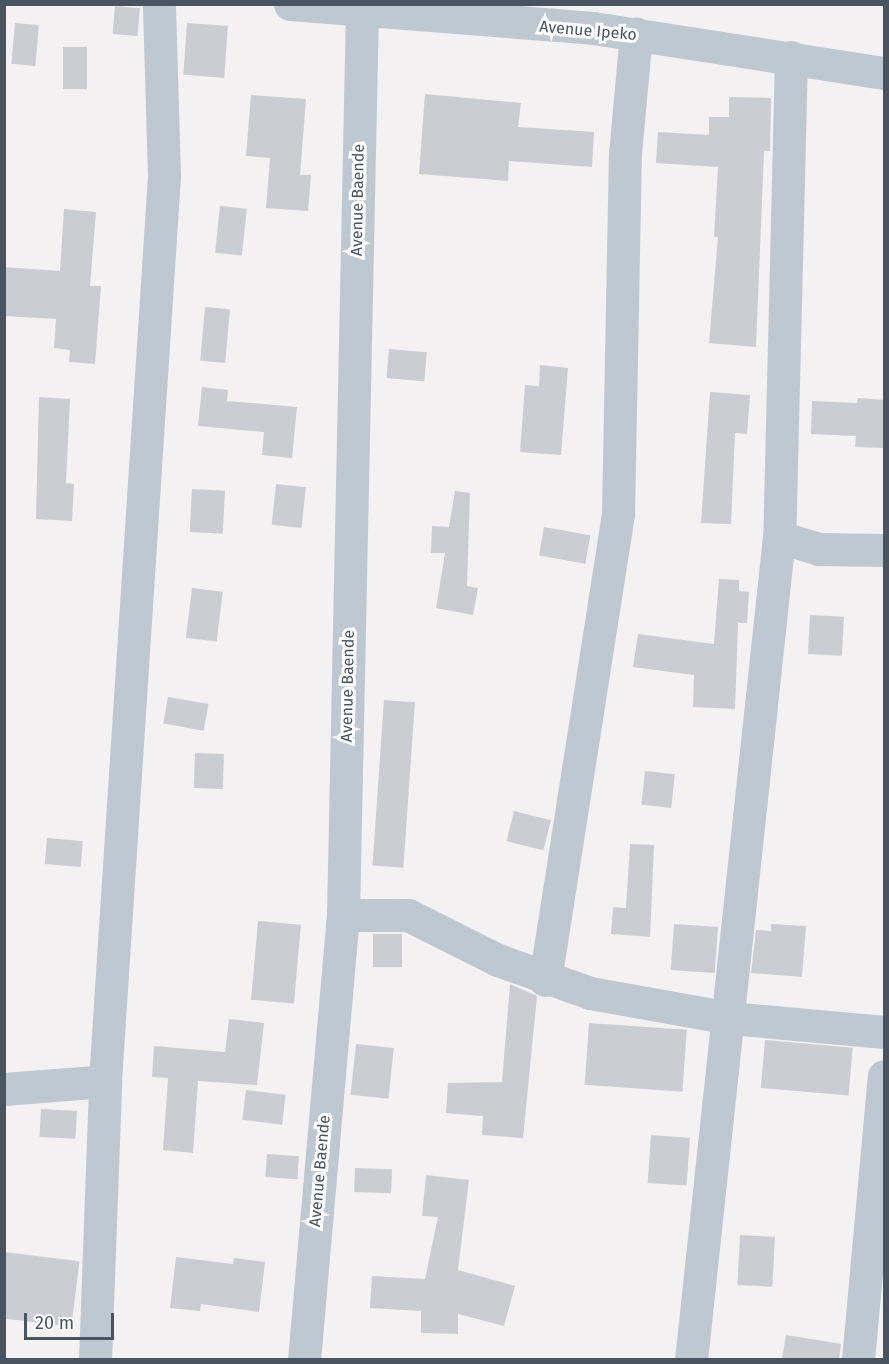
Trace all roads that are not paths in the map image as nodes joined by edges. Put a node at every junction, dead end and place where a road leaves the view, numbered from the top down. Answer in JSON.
{"nodes":[{"id":1,"x":159,"y":4,"type":"edge"},
{"id":2,"x":290,"y":4,"type":"edge"},
{"id":3,"x":362,"y":11,"type":"junction"},
{"id":4,"x":636,"y":34,"type":"junction"},
{"id":5,"x":791,"y":57,"type":"junction"},
{"id":6,"x":885,"y":73,"type":"edge"},
{"id":7,"x":779,"y":537,"type":"junction"},
{"id":8,"x":885,"y":550,"type":"edge"},
{"id":9,"x":343,"y":915,"type":"junction"},
{"id":10,"x":545,"y":980,"type":"junction"},
{"id":11,"x":729,"y":1018,"type":"junction"},
{"id":12,"x":885,"y":1032,"type":"edge"},
{"id":13,"x":885,"y":1077,"type":"edge"},
{"id":14,"x":105,"y":1081,"type":"junction"},
{"id":15,"x":4,"y":1089,"type":"edge"},
{"id":16,"x":95,"y":1359,"type":"edge"},
{"id":17,"x":304,"y":1359,"type":"edge"},
{"id":18,"x":691,"y":1359,"type":"edge"},
{"id":19,"x":858,"y":1359,"type":"edge"}],
"edges":[{"from":1,"to":14,"type":"street"},
{"from":2,"to":3,"type":"street","name":"Avenue Ipeko"},
{"from":3,"to":4,"type":"street","name":"Avenue Ipeko"},
{"from":3,"to":9,"type":"street","name":"Avenue Baende"},
{"from":4,"to":5,"type":"street","name":"Avenue Ipeko"},
{"from":4,"to":10,"type":"street"},
{"from":5,"to":6,"type":"street","name":"Avenue Ipeko"},
{"from":5,"to":7,"type":"street"},
{"from":7,"to":8,"type":"street"},
{"from":7,"to":11,"type":"street"},
{"from":9,"to":10,"type":"street"},
{"from":9,"to":17,"type":"street","name":"Avenue Baende"},
{"from":10,"to":11,"type":"street"},
{"from":11,"to":12,"type":"street"},
{"from":11,"to":18,"type":"street"},
{"from":13,"to":19,"type":"street"},
{"from":14,"to":15,"type":"street"},
{"from":14,"to":16,"type":"street"}]}
